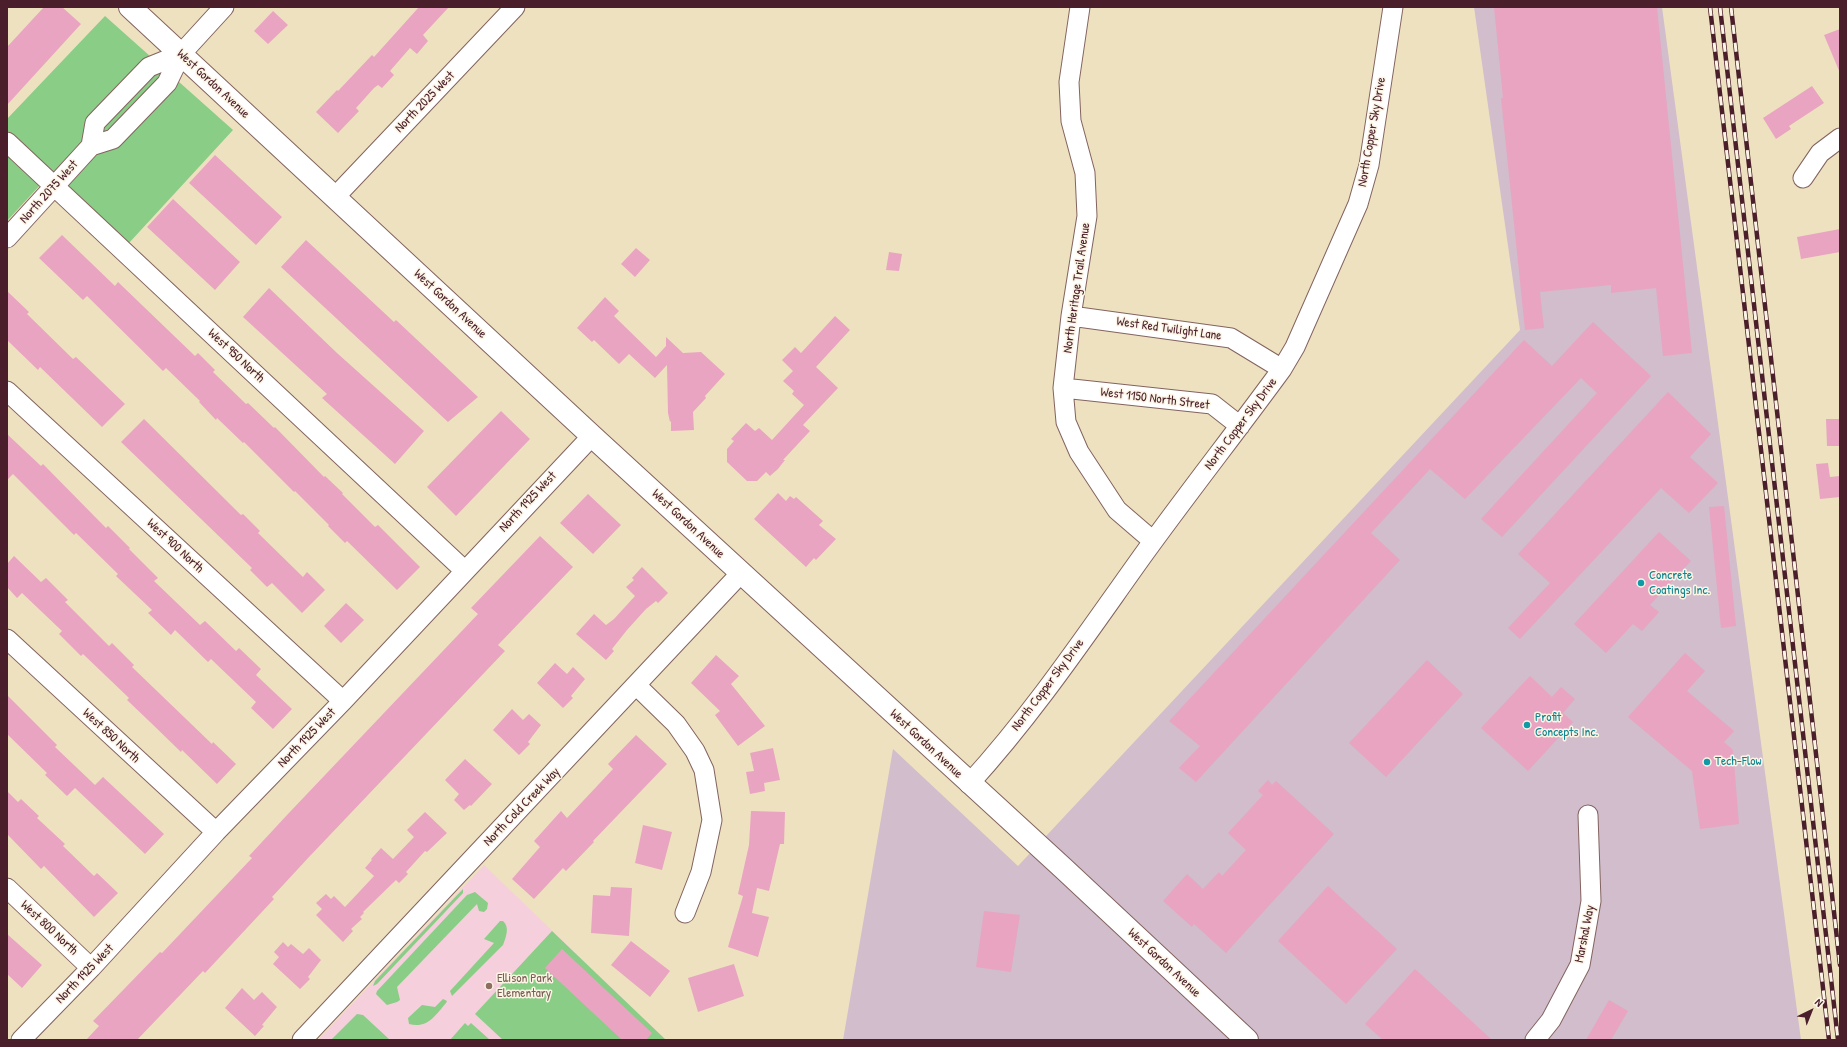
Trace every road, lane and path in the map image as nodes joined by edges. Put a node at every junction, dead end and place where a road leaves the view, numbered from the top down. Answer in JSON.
{"nodes":[{"id":1,"x":130,"y":7,"type":"edge"},
{"id":2,"x":224,"y":7,"type":"edge"},
{"id":3,"x":515,"y":7,"type":"edge"},
{"id":4,"x":1080,"y":7,"type":"edge"},
{"id":5,"x":1393,"y":7,"type":"edge"},
{"id":6,"x":181,"y":54,"type":"junction"},
{"id":7,"x":1840,"y":138,"type":"edge"},
{"id":8,"x":7,"y":142,"type":"edge"},
{"id":9,"x":1803,"y":178,"type":"dead end"},
{"id":10,"x":54,"y":187,"type":"junction"},
{"id":11,"x":335,"y":197,"type":"junction"},
{"id":12,"x":7,"y":238,"type":"edge"},
{"id":13,"x":1071,"y":316,"type":"junction"},
{"id":14,"x":1282,"y":369,"type":"junction"},
{"id":15,"x":1063,"y":388,"type":"junction"},
{"id":16,"x":7,"y":391,"type":"edge"},
{"id":17,"x":1240,"y":426,"type":"junction"},
{"id":18,"x":592,"y":436,"type":"junction"},
{"id":19,"x":1153,"y":541,"type":"junction"},
{"id":20,"x":464,"y":570,"type":"junction"},
{"id":21,"x":741,"y":573,"type":"junction"},
{"id":22,"x":7,"y":639,"type":"edge"},
{"id":23,"x":637,"y":686,"type":"junction"},
{"id":24,"x":343,"y":701,"type":"junction"},
{"id":25,"x":969,"y":784,"type":"junction"},
{"id":26,"x":1588,"y":815,"type":"dead end"},
{"id":27,"x":216,"y":832,"type":"junction"},
{"id":28,"x":7,"y":888,"type":"edge"},
{"id":29,"x":685,"y":913,"type":"dead end"},
{"id":30,"x":91,"y":968,"type":"junction"},
{"id":31,"x":21,"y":1040,"type":"edge"},
{"id":32,"x":302,"y":1040,"type":"edge"},
{"id":33,"x":1247,"y":1040,"type":"edge"},
{"id":34,"x":1535,"y":1040,"type":"edge"}],
"edges":[{"from":1,"to":6,"type":"main road","name":"West Gordon Avenue"},
{"from":2,"to":6,"type":"street"},
{"from":3,"to":11,"type":"street","name":"North 2025 West"},
{"from":4,"to":13,"type":"street","name":"North Heritage Trail Avenue"},
{"from":5,"to":14,"type":"street","name":"North Copper Sky Drive"},
{"from":6,"to":10,"type":"street","name":"North 2075 West"},
{"from":6,"to":11,"type":"main road","name":"West Gordon Avenue"},
{"from":7,"to":9,"type":"street"},
{"from":8,"to":10,"type":"street","name":"West 950 North"},
{"from":10,"to":12,"type":"street","name":"North 2075 West"},
{"from":10,"to":20,"type":"street","name":"West 950 North"},
{"from":11,"to":18,"type":"main road","name":"West Gordon Avenue"},
{"from":13,"to":14,"type":"street","name":"West Red Twilight Lane"},
{"from":13,"to":15,"type":"street","name":"North Heritage Trail Avenue"},
{"from":14,"to":17,"type":"street","name":"North Copper Sky Drive"},
{"from":15,"to":17,"type":"street","name":"West 1150 North Street"},
{"from":15,"to":19,"type":"street","name":"North Heritage Trail Avenue"},
{"from":16,"to":24,"type":"street","name":"West 900 North"},
{"from":17,"to":19,"type":"street","name":"North Copper Sky Drive"},
{"from":18,"to":20,"type":"street","name":"North 1925 West"},
{"from":18,"to":21,"type":"main road","name":"West Gordon Avenue"},
{"from":19,"to":25,"type":"street","name":"North Copper Sky Drive"},
{"from":20,"to":24,"type":"street","name":"North 1925 West"},
{"from":21,"to":23,"type":"street","name":"North Cold Creek Way"},
{"from":21,"to":25,"type":"main road","name":"West Gordon Avenue"},
{"from":22,"to":27,"type":"street","name":"West 850 North"},
{"from":23,"to":29,"type":"street"},
{"from":23,"to":32,"type":"street","name":"North Cold Creek Way"},
{"from":24,"to":27,"type":"street","name":"North 1925 West"},
{"from":25,"to":33,"type":"main road","name":"West Gordon Avenue"},
{"from":26,"to":34,"type":"street","name":"Marshal Way"},
{"from":27,"to":30,"type":"street","name":"North 1925 West"},
{"from":28,"to":30,"type":"street","name":"West 800 North"},
{"from":30,"to":31,"type":"street","name":"North 1925 West"}]}
